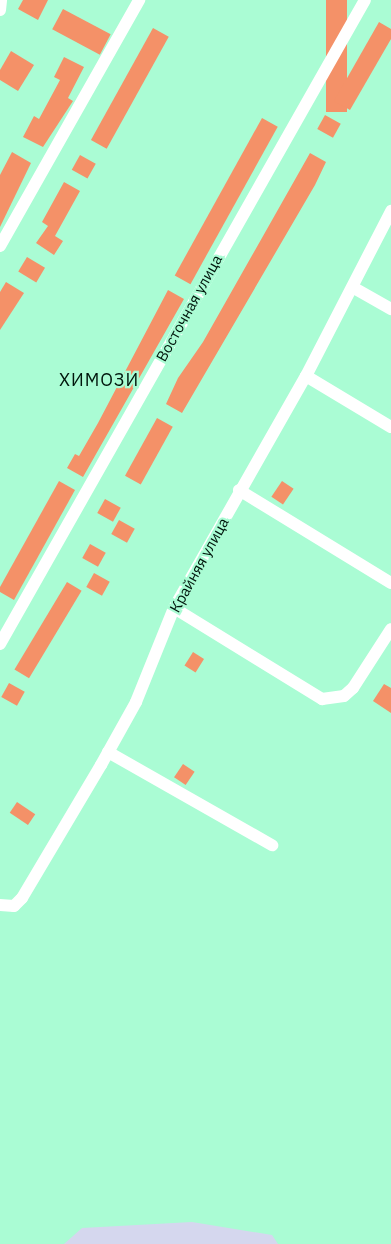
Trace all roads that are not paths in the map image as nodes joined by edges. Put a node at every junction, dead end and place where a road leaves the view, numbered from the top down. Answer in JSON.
{"nodes":[{"id":1,"x":1,"y":0,"type":"edge"},
{"id":2,"x":139,"y":0,"type":"edge"},
{"id":3,"x":365,"y":0,"type":"edge"},
{"id":4,"x":0,"y":10,"type":"edge"},
{"id":5,"x":391,"y":211,"type":"edge"},
{"id":6,"x":0,"y":246,"type":"edge"},
{"id":7,"x":354,"y":288,"type":"junction"},
{"id":8,"x":391,"y":309,"type":"edge"},
{"id":9,"x":306,"y":376,"type":"junction"},
{"id":10,"x":391,"y":427,"type":"edge"},
{"id":11,"x":240,"y":490,"type":"junction"},
{"id":12,"x":391,"y":583,"type":"edge"},
{"id":13,"x":174,"y":608,"type":"junction"},
{"id":14,"x":391,"y":628,"type":"edge"},
{"id":15,"x":0,"y":644,"type":"edge"},
{"id":16,"x":108,"y":752,"type":"junction"},
{"id":17,"x":272,"y":845,"type":"dead end"},
{"id":18,"x":0,"y":905,"type":"edge"}],
"edges":[{"from":1,"to":4,"type":"street"},
{"from":2,"to":6,"type":"street"},
{"from":3,"to":15,"type":"street","name":"Восточная улица"},
{"from":5,"to":7,"type":"street","name":"Крайняя улица"},
{"from":7,"to":8,"type":"street"},
{"from":7,"to":9,"type":"street","name":"Крайняя улица"},
{"from":9,"to":10,"type":"street"},
{"from":9,"to":11,"type":"street","name":"Крайняя улица"},
{"from":11,"to":12,"type":"street"},
{"from":11,"to":13,"type":"street","name":"Крайняя улица"},
{"from":13,"to":14,"type":"street"},
{"from":13,"to":16,"type":"street","name":"Крайняя улица"},
{"from":16,"to":17,"type":"street"},
{"from":16,"to":18,"type":"street","name":"Крайняя улица"}]}
